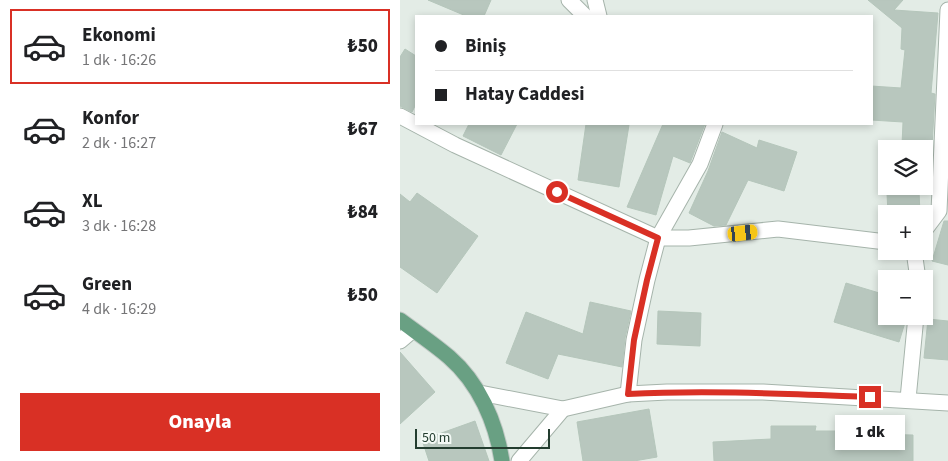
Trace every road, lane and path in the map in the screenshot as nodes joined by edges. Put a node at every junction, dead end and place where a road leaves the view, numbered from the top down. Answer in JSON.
{"nodes":[{"id":1,"x":569,"y":0,"type":"edge"},
{"id":2,"x":595,"y":0,"type":"edge"},
{"id":3,"x":948,"y":10,"type":"edge"},
{"id":4,"x":584,"y":15,"type":"edge"},
{"id":5,"x":599,"y":15,"type":"edge"},
{"id":6,"x":400,"y":116,"type":"edge"},
{"id":7,"x":415,"y":124,"type":"edge"},
{"id":8,"x":417,"y":125,"type":"edge"},
{"id":9,"x":715,"y":125,"type":"edge"},
{"id":10,"x":943,"y":211,"type":"edge"},
{"id":11,"x":933,"y":222,"type":"edge"},
{"id":12,"x":658,"y":238,"type":"junction"},
{"id":13,"x":878,"y":241,"type":"edge"},
{"id":14,"x":400,"y":320,"type":"edge"},
{"id":15,"x":915,"y":325,"type":"edge"},
{"id":16,"x":413,"y":330,"type":"junction"},
{"id":17,"x":400,"y":341,"type":"edge"},
{"id":18,"x":480,"y":393,"type":"junction"},
{"id":19,"x":628,"y":394,"type":"junction"},
{"id":20,"x":908,"y":399,"type":"junction"},
{"id":21,"x":948,"y":403,"type":"edge"},
{"id":22,"x":563,"y":408,"type":"junction"},
{"id":23,"x":502,"y":461,"type":"edge"},
{"id":24,"x":519,"y":461,"type":"edge"}],
"edges":[{"from":1,"to":4,"type":"street"},
{"from":2,"to":5,"type":"street"},
{"from":3,"to":10,"type":"street"},
{"from":6,"to":7,"type":"street"},
{"from":8,"to":12,"type":"street"},
{"from":9,"to":12,"type":"street"},
{"from":10,"to":11,"type":"street"},
{"from":12,"to":13,"type":"street"},
{"from":12,"to":19,"type":"street"},
{"from":14,"to":16,"type":"main road"},
{"from":15,"to":20,"type":"street"},
{"from":16,"to":17,"type":"street"},
{"from":16,"to":18,"type":"main road"},
{"from":18,"to":22,"type":"street"},
{"from":18,"to":23,"type":"main road"},
{"from":19,"to":20,"type":"street"},
{"from":19,"to":22,"type":"street"},
{"from":20,"to":21,"type":"street"},
{"from":22,"to":24,"type":"street"}]}
